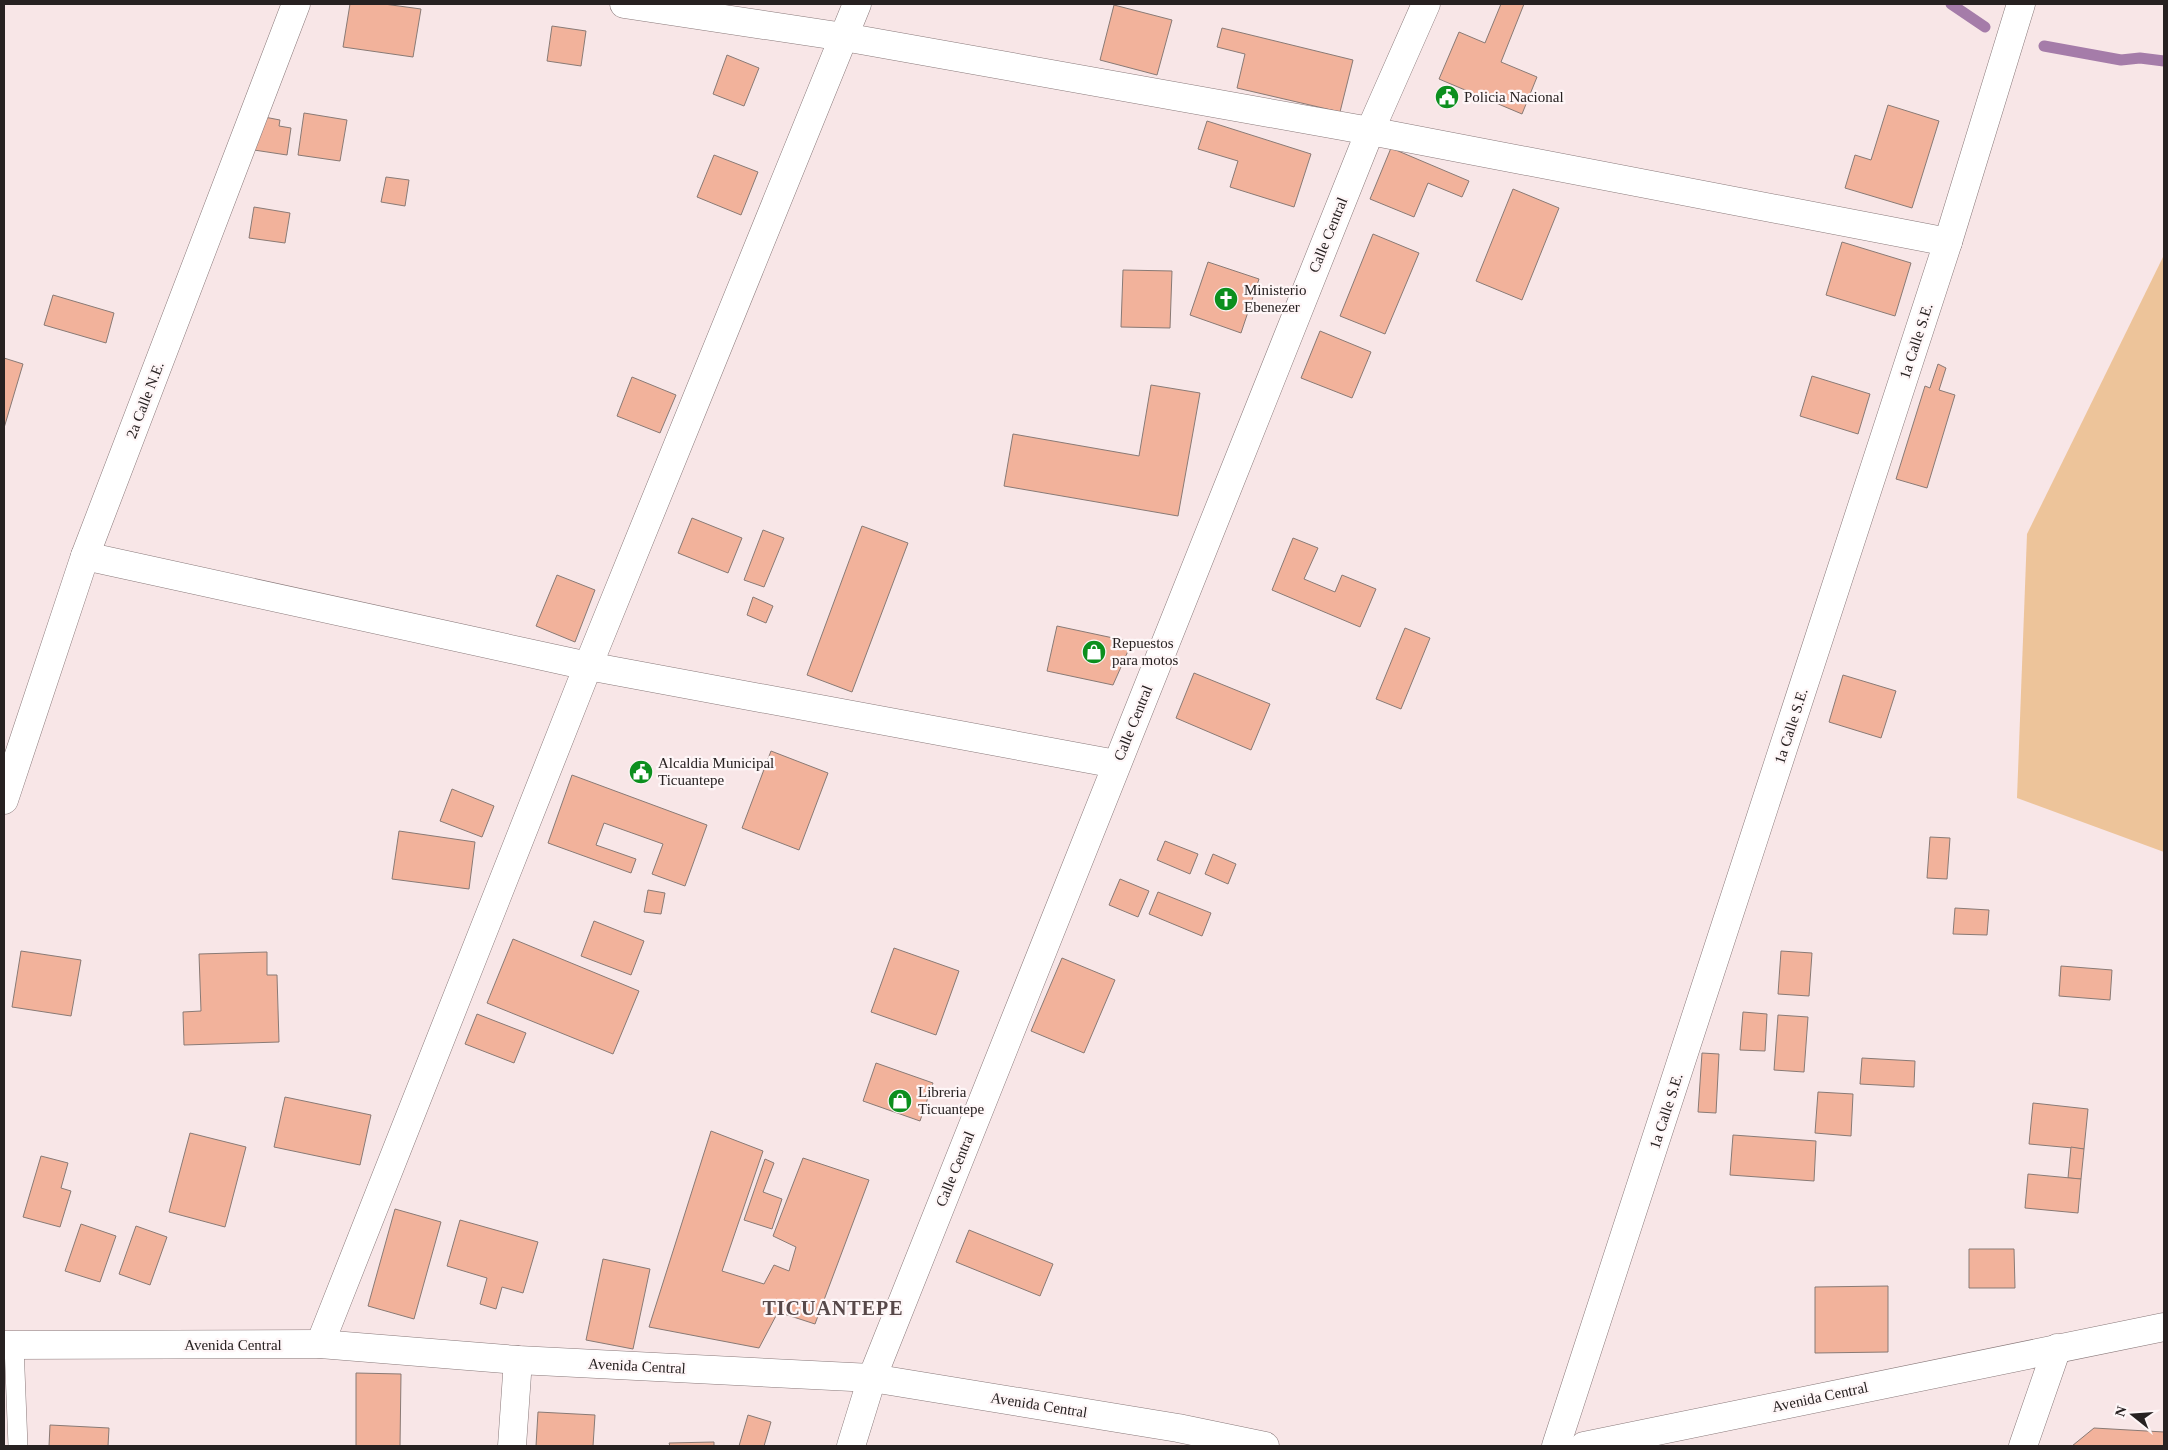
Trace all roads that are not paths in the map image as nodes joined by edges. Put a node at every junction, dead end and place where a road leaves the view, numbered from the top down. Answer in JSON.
{"nodes":[{"id":1,"x":296,"y":4,"type":"edge"},
{"id":2,"x":624,"y":4,"type":"edge"},
{"id":3,"x":857,"y":4,"type":"edge"},
{"id":4,"x":1426,"y":4,"type":"edge"},
{"id":5,"x":2021,"y":4,"type":"edge"},
{"id":6,"x":844,"y":37,"type":"junction"},
{"id":7,"x":1370,"y":131,"type":"junction"},
{"id":8,"x":1948,"y":242,"type":"junction"},
{"id":9,"x":85,"y":556,"type":"junction"},
{"id":10,"x":588,"y":666,"type":"junction"},
{"id":11,"x":1116,"y":764,"type":"junction"},
{"id":12,"x":4,"y":800,"type":"edge"},
{"id":13,"x":2164,"y":1327,"type":"edge"},
{"id":14,"x":320,"y":1344,"type":"junction"},
{"id":15,"x":9,"y":1345,"type":"edge"},
{"id":16,"x":2057,"y":1348,"type":"junction"},
{"id":17,"x":518,"y":1360,"type":"junction"},
{"id":18,"x":872,"y":1378,"type":"junction"},
{"id":19,"x":1176,"y":1437,"type":"edge"},
{"id":20,"x":18,"y":1446,"type":"edge"},
{"id":21,"x":512,"y":1446,"type":"edge"},
{"id":22,"x":851,"y":1446,"type":"edge"},
{"id":23,"x":1265,"y":1446,"type":"edge"},
{"id":24,"x":1556,"y":1446,"type":"edge"},
{"id":25,"x":1584,"y":1446,"type":"edge"},
{"id":26,"x":2023,"y":1446,"type":"edge"}],
"edges":[{"from":1,"to":9,"type":"street","name":"2a Calle N.E."},
{"from":2,"to":6,"type":"street"},
{"from":3,"to":6,"type":"street"},
{"from":4,"to":7,"type":"street","name":"Calle Central"},
{"from":5,"to":8,"type":"street","name":"1a Calle S.E."},
{"from":6,"to":7,"type":"street"},
{"from":6,"to":10,"type":"street"},
{"from":7,"to":8,"type":"street"},
{"from":7,"to":11,"type":"street","name":"Calle Central"},
{"from":8,"to":24,"type":"street","name":"1a Calle S.E."},
{"from":9,"to":10,"type":"street"},
{"from":9,"to":12,"type":"street","name":"2a Calle N.E."},
{"from":10,"to":11,"type":"street"},
{"from":10,"to":14,"type":"street"},
{"from":11,"to":18,"type":"street","name":"Calle Central"},
{"from":13,"to":16,"type":"street","name":"Avenida Central"},
{"from":14,"to":15,"type":"street","name":"Avenida Central"},
{"from":14,"to":17,"type":"street","name":"Avenida Central"},
{"from":15,"to":20,"type":"lane"},
{"from":16,"to":25,"type":"street","name":"Avenida Central"},
{"from":16,"to":26,"type":"street"},
{"from":17,"to":18,"type":"street","name":"Avenida Central"},
{"from":17,"to":21,"type":"street"},
{"from":18,"to":19,"type":"street","name":"Avenida Central"},
{"from":18,"to":22,"type":"street","name":"Calle Central"},
{"from":19,"to":23,"type":"street","name":"Avenida Central"}]}
